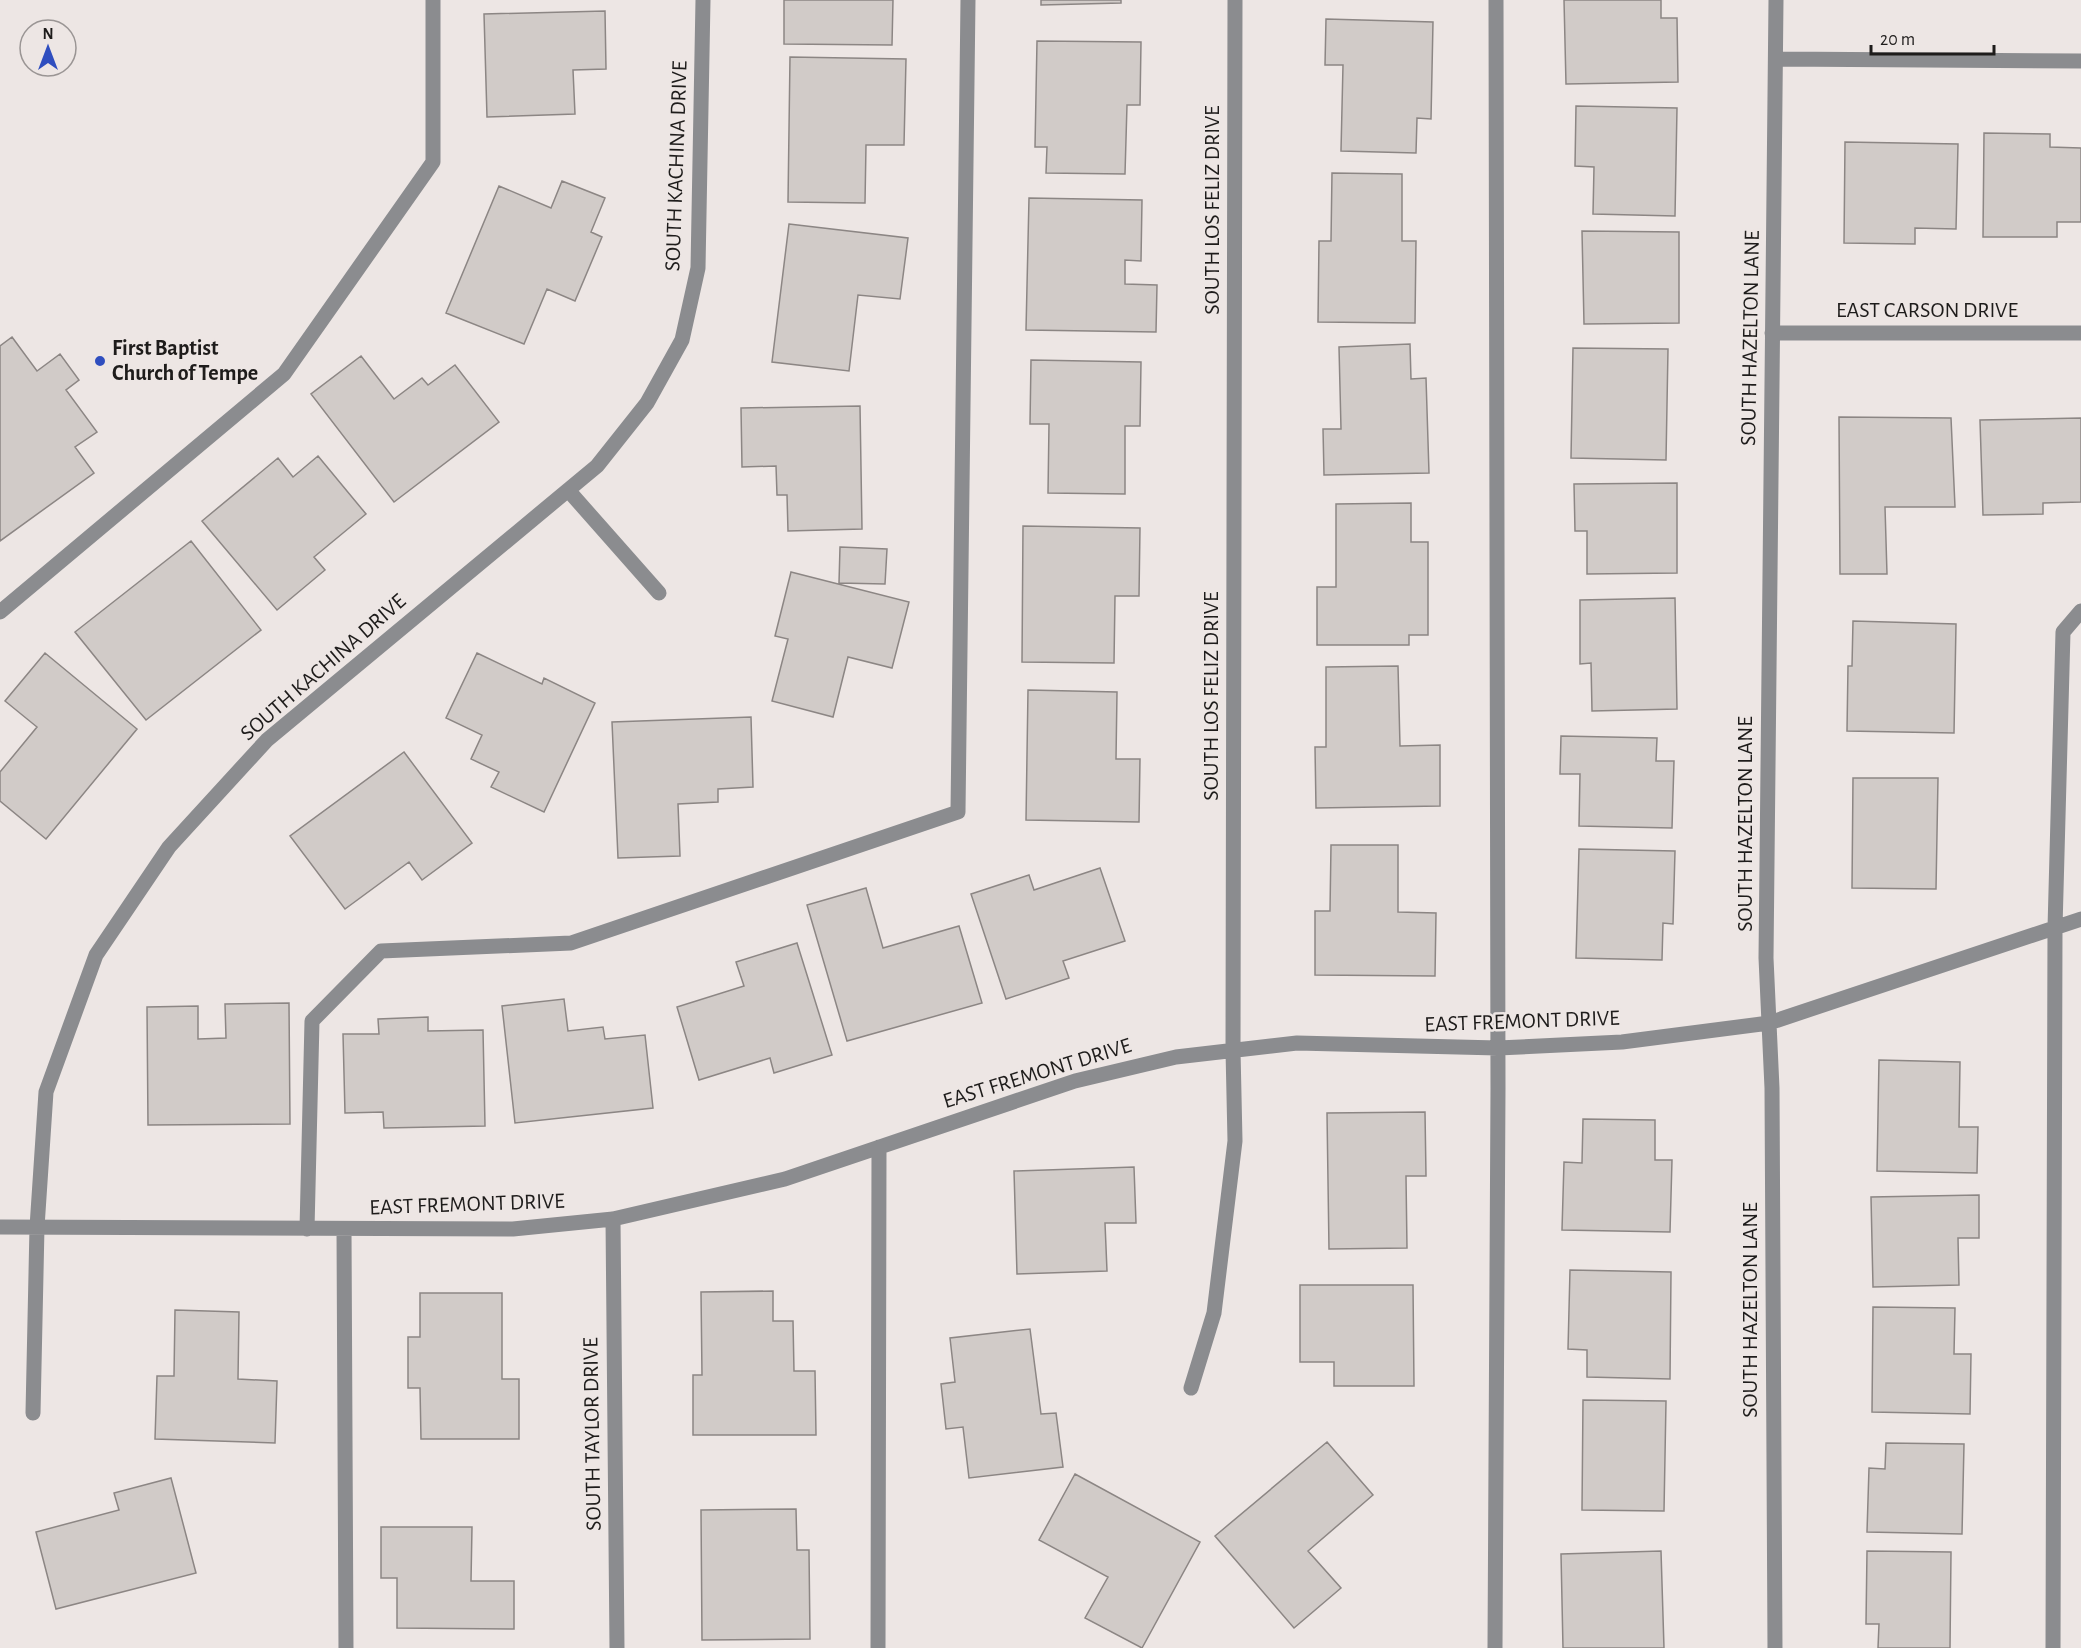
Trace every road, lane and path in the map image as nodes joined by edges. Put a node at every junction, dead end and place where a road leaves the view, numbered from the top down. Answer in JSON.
{"nodes":[{"id":1,"x":433,"y":0,"type":"edge"},
{"id":2,"x":703,"y":0,"type":"edge"},
{"id":3,"x":968,"y":0,"type":"edge"},
{"id":4,"x":1235,"y":0,"type":"edge"},
{"id":5,"x":1496,"y":0,"type":"edge"},
{"id":6,"x":1776,"y":0,"type":"edge"},
{"id":7,"x":1776,"y":59,"type":"junction"},
{"id":8,"x":2081,"y":61,"type":"edge"},
{"id":9,"x":1772,"y":333,"type":"junction"},
{"id":10,"x":2081,"y":333,"type":"edge"},
{"id":11,"x":568,"y":490,"type":"junction"},
{"id":12,"x":660,"y":594,"type":"dead end"},
{"id":13,"x":2081,"y":611,"type":"edge"},
{"id":14,"x":0,"y":612,"type":"edge"},
{"id":15,"x":2081,"y":919,"type":"edge"},
{"id":16,"x":2055,"y":928,"type":"junction"},
{"id":17,"x":1769,"y":1023,"type":"junction"},
{"id":18,"x":1498,"y":1048,"type":"junction"},
{"id":19,"x":1233,"y":1050,"type":"junction"},
{"id":20,"x":879,"y":1147,"type":"junction"},
{"id":21,"x":613,"y":1219,"type":"junction"},
{"id":22,"x":0,"y":1227,"type":"edge"},
{"id":23,"x":37,"y":1227,"type":"junction"},
{"id":24,"x":307,"y":1229,"type":"junction"},
{"id":25,"x":344,"y":1229,"type":"junction"},
{"id":26,"x":1191,"y":1388,"type":"dead end"},
{"id":27,"x":33,"y":1413,"type":"dead end"},
{"id":28,"x":346,"y":1648,"type":"edge"},
{"id":29,"x":617,"y":1648,"type":"edge"},
{"id":30,"x":878,"y":1648,"type":"edge"},
{"id":31,"x":1495,"y":1648,"type":"edge"},
{"id":32,"x":1775,"y":1648,"type":"edge"},
{"id":33,"x":2053,"y":1648,"type":"edge"}],
"edges":[{"from":1,"to":14,"type":"street"},
{"from":2,"to":11,"type":"street","name":"SOUTH KACHINA DRIVE"},
{"from":3,"to":24,"type":"street"},
{"from":4,"to":19,"type":"street","name":"SOUTH LOS FELIZ DRIVE"},
{"from":5,"to":18,"type":"street"},
{"from":6,"to":7,"type":"street","name":"SOUTH HAZELTON LANE"},
{"from":7,"to":8,"type":"street"},
{"from":7,"to":9,"type":"street","name":"SOUTH HAZELTON LANE"},
{"from":9,"to":10,"type":"street","name":"EAST CARSON DRIVE"},
{"from":9,"to":17,"type":"street","name":"SOUTH HAZELTON LANE"},
{"from":11,"to":12,"type":"street"},
{"from":11,"to":23,"type":"street","name":"SOUTH KACHINA DRIVE"},
{"from":13,"to":16,"type":"street"},
{"from":15,"to":16,"type":"street","name":"EAST FREMONT DRIVE"},
{"from":16,"to":17,"type":"street","name":"EAST FREMONT DRIVE"},
{"from":16,"to":33,"type":"street"},
{"from":17,"to":18,"type":"street","name":"EAST FREMONT DRIVE"},
{"from":17,"to":32,"type":"street","name":"SOUTH HAZELTON LANE"},
{"from":18,"to":19,"type":"street","name":"EAST FREMONT DRIVE"},
{"from":18,"to":31,"type":"street"},
{"from":19,"to":20,"type":"street","name":"EAST FREMONT DRIVE"},
{"from":19,"to":26,"type":"street","name":"SOUTH LOS FELIZ DRIVE"},
{"from":20,"to":21,"type":"street","name":"EAST FREMONT DRIVE"},
{"from":20,"to":30,"type":"street"},
{"from":21,"to":25,"type":"street","name":"EAST FREMONT DRIVE"},
{"from":21,"to":29,"type":"street","name":"SOUTH TAYLOR DRIVE"},
{"from":22,"to":23,"type":"street","name":"EAST FREMONT DRIVE"},
{"from":23,"to":24,"type":"street","name":"EAST FREMONT DRIVE"},
{"from":23,"to":27,"type":"street","name":"SOUTH KACHINA DRIVE"},
{"from":24,"to":25,"type":"street","name":"EAST FREMONT DRIVE"},
{"from":25,"to":28,"type":"street"}]}
